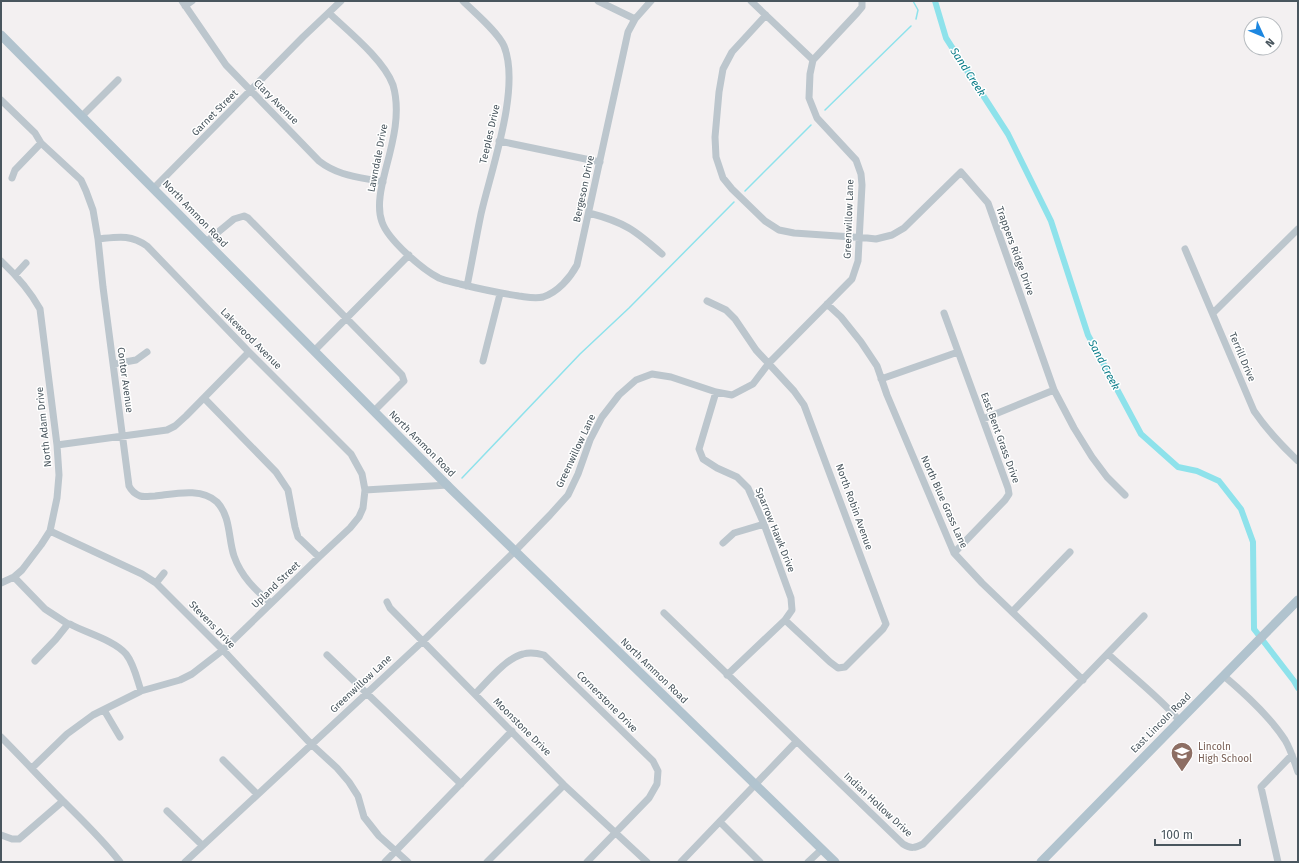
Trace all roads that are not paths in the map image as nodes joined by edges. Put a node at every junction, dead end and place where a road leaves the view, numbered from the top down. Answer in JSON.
{"nodes":[{"id":1,"x":192,"y":1,"type":"edge"},
{"id":2,"x":341,"y":1,"type":"edge"},
{"id":3,"x":463,"y":1,"type":"edge"},
{"id":4,"x":598,"y":1,"type":"edge"},
{"id":5,"x":651,"y":1,"type":"edge"},
{"id":6,"x":751,"y":1,"type":"edge"},
{"id":7,"x":183,"y":4,"type":"edge"},
{"id":8,"x":862,"y":4,"type":"edge"},
{"id":9,"x":329,"y":13,"type":"junction"},
{"id":10,"x":766,"y":15,"type":"junction"},
{"id":11,"x":635,"y":19,"type":"junction"},
{"id":12,"x":1,"y":35,"type":"edge"},
{"id":13,"x":813,"y":60,"type":"junction"},
{"id":14,"x":118,"y":80,"type":"dead end"},
{"id":15,"x":250,"y":91,"type":"junction"},
{"id":16,"x":1,"y":100,"type":"edge"},
{"id":17,"x":82,"y":116,"type":"junction"},
{"id":18,"x":499,"y":141,"type":"junction"},
{"id":19,"x":42,"y":143,"type":"junction"},
{"id":20,"x":600,"y":162,"type":"junction"},
{"id":21,"x":12,"y":178,"type":"dead end"},
{"id":22,"x":383,"y":182,"type":"junction"},
{"id":23,"x":154,"y":188,"type":"junction"},
{"id":24,"x":589,"y":213,"type":"junction"},
{"id":25,"x":1298,"y":229,"type":"edge"},
{"id":26,"x":859,"y":238,"type":"junction"},
{"id":27,"x":98,"y":239,"type":"junction"},
{"id":28,"x":206,"y":242,"type":"junction"},
{"id":29,"x":1185,"y":249,"type":"dead end"},
{"id":30,"x":662,"y":254,"type":"dead end"},
{"id":31,"x":409,"y":255,"type":"junction"},
{"id":32,"x":1,"y":261,"type":"edge"},
{"id":33,"x":26,"y":263,"type":"dead end"},
{"id":34,"x":16,"y":275,"type":"junction"},
{"id":35,"x":467,"y":286,"type":"junction"},
{"id":36,"x":500,"y":294,"type":"junction"},
{"id":37,"x":707,"y":301,"type":"dead end"},
{"id":38,"x":827,"y":304,"type":"junction"},
{"id":39,"x":944,"y":313,"type":"dead end"},
{"id":40,"x":1213,"y":313,"type":"junction"},
{"id":41,"x":347,"y":318,"type":"junction"},
{"id":42,"x":314,"y":351,"type":"junction"},
{"id":43,"x":147,"y":352,"type":"dead end"},
{"id":44,"x":249,"y":352,"type":"junction"},
{"id":45,"x":958,"y":352,"type":"junction"},
{"id":46,"x":483,"y":361,"type":"dead end"},
{"id":47,"x":769,"y":363,"type":"junction"},
{"id":48,"x":114,"y":364,"type":"junction"},
{"id":49,"x":881,"y":379,"type":"junction"},
{"id":50,"x":1054,"y":390,"type":"junction"},
{"id":51,"x":716,"y":392,"type":"junction"},
{"id":52,"x":204,"y":398,"type":"junction"},
{"id":53,"x":374,"y":411,"type":"junction"},
{"id":54,"x":983,"y":419,"type":"junction"},
{"id":55,"x":122,"y":435,"type":"junction"},
{"id":56,"x":57,"y":445,"type":"junction"},
{"id":57,"x":1298,"y":461,"type":"edge"},
{"id":58,"x":448,"y":485,"type":"junction"},
{"id":59,"x":366,"y":490,"type":"junction"},
{"id":60,"x":1125,"y":496,"type":"dead end"},
{"id":61,"x":764,"y":524,"type":"junction"},
{"id":62,"x":50,"y":531,"type":"junction"},
{"id":63,"x":723,"y":543,"type":"dead end"},
{"id":64,"x":515,"y":551,"type":"junction"},
{"id":65,"x":1070,"y":552,"type":"dead end"},
{"id":66,"x":954,"y":553,"type":"junction"},
{"id":67,"x":318,"y":557,"type":"junction"},
{"id":68,"x":164,"y":573,"type":"dead end"},
{"id":69,"x":14,"y":577,"type":"junction"},
{"id":70,"x":1,"y":583,"type":"edge"},
{"id":71,"x":156,"y":583,"type":"junction"},
{"id":72,"x":1298,"y":600,"type":"edge"},
{"id":73,"x":387,"y":602,"type":"dead end"},
{"id":74,"x":271,"y":604,"type":"junction"},
{"id":75,"x":1012,"y":612,"type":"junction"},
{"id":76,"x":664,"y":613,"type":"dead end"},
{"id":77,"x":1144,"y":616,"type":"dead end"},
{"id":78,"x":785,"y":620,"type":"junction"},
{"id":79,"x":68,"y":624,"type":"junction"},
{"id":80,"x":423,"y":641,"type":"junction"},
{"id":81,"x":223,"y":650,"type":"junction"},
{"id":82,"x":327,"y":654,"type":"dead end"},
{"id":83,"x":1108,"y":654,"type":"junction"},
{"id":84,"x":35,"y":661,"type":"dead end"},
{"id":85,"x":727,"y":675,"type":"junction"},
{"id":86,"x":1224,"y":676,"type":"junction"},
{"id":87,"x":1084,"y":680,"type":"junction"},
{"id":88,"x":141,"y":691,"type":"junction"},
{"id":89,"x":366,"y":692,"type":"junction"},
{"id":90,"x":475,"y":694,"type":"junction"},
{"id":91,"x":104,"y":710,"type":"junction"},
{"id":92,"x":1180,"y":720,"type":"junction"},
{"id":93,"x":512,"y":731,"type":"junction"},
{"id":94,"x":1,"y":737,"type":"edge"},
{"id":95,"x":120,"y":738,"type":"dead end"},
{"id":96,"x":796,"y":742,"type":"junction"},
{"id":97,"x":311,"y":744,"type":"junction"},
{"id":98,"x":1292,"y":755,"type":"junction"},
{"id":99,"x":223,"y":760,"type":"dead end"},
{"id":100,"x":32,"y":768,"type":"junction"},
{"id":101,"x":1298,"y":772,"type":"edge"},
{"id":102,"x":461,"y":784,"type":"junction"},
{"id":103,"x":564,"y":785,"type":"junction"},
{"id":104,"x":756,"y":785,"type":"junction"},
{"id":105,"x":257,"y":794,"type":"junction"},
{"id":106,"x":63,"y":800,"type":"junction"},
{"id":107,"x":167,"y":811,"type":"dead end"},
{"id":108,"x":720,"y":822,"type":"junction"},
{"id":109,"x":615,"y":833,"type":"junction"},
{"id":110,"x":1,"y":835,"type":"edge"},
{"id":111,"x":202,"y":845,"type":"junction"},
{"id":112,"x":822,"y":849,"type":"junction"},
{"id":113,"x":396,"y":851,"type":"junction"},
{"id":114,"x":120,"y":862,"type":"edge"},
{"id":115,"x":185,"y":862,"type":"edge"},
{"id":116,"x":385,"y":862,"type":"edge"},
{"id":117,"x":408,"y":862,"type":"edge"},
{"id":118,"x":487,"y":862,"type":"edge"},
{"id":119,"x":586,"y":862,"type":"edge"},
{"id":120,"x":647,"y":862,"type":"edge"},
{"id":121,"x":681,"y":862,"type":"edge"},
{"id":122,"x":760,"y":862,"type":"edge"},
{"id":123,"x":808,"y":862,"type":"edge"},
{"id":124,"x":835,"y":862,"type":"edge"},
{"id":125,"x":1041,"y":862,"type":"edge"},
{"id":126,"x":1278,"y":862,"type":"edge"}],
"edges":[{"from":1,"to":7,"type":"street"},
{"from":2,"to":9,"type":"street","name":"Garnet Street"},
{"from":3,"to":18,"type":"street","name":"Teeples Drive"},
{"from":4,"to":11,"type":"street"},
{"from":5,"to":11,"type":"street","name":"Bergeson Drive"},
{"from":6,"to":10,"type":"street"},
{"from":7,"to":15,"type":"street","name":"Clary Avenue"},
{"from":8,"to":13,"type":"street"},
{"from":9,"to":15,"type":"street","name":"Garnet Street"},
{"from":9,"to":22,"type":"street","name":"Lawndale Drive"},
{"from":10,"to":13,"type":"street"},
{"from":10,"to":26,"type":"street","name":"Trappers Ridge Drive"},
{"from":11,"to":20,"type":"street","name":"Bergeson Drive"},
{"from":12,"to":17,"type":"main road","name":"North Ammon Road"},
{"from":13,"to":26,"type":"street","name":"Greenwillow Lane"},
{"from":14,"to":17,"type":"street"},
{"from":15,"to":22,"type":"street","name":"Clary Avenue"},
{"from":15,"to":23,"type":"street","name":"Garnet Street"},
{"from":16,"to":19,"type":"street","name":"Contor Avenue"},
{"from":17,"to":23,"type":"main road","name":"North Ammon Road"},
{"from":18,"to":20,"type":"street"},
{"from":18,"to":35,"type":"street","name":"Teeples Drive"},
{"from":19,"to":21,"type":"street"},
{"from":19,"to":27,"type":"street","name":"Contor Avenue"},
{"from":20,"to":24,"type":"street","name":"Bergeson Drive"},
{"from":22,"to":31,"type":"street","name":"Lawndale Drive"},
{"from":23,"to":28,"type":"main road","name":"North Ammon Road"},
{"from":24,"to":30,"type":"street"},
{"from":24,"to":36,"type":"street","name":"Bergeson Drive"},
{"from":25,"to":40,"type":"street"},
{"from":26,"to":38,"type":"street","name":"Greenwillow Lane"},
{"from":26,"to":50,"type":"street","name":"Trappers Ridge Drive"},
{"from":27,"to":44,"type":"street","name":"Lakewood Avenue"},
{"from":27,"to":48,"type":"street","name":"Contor Avenue"},
{"from":28,"to":41,"type":"street"},
{"from":28,"to":42,"type":"main road","name":"North Ammon Road"},
{"from":29,"to":40,"type":"street","name":"Terrill Drive"},
{"from":31,"to":35,"type":"street","name":"Lawndale Drive"},
{"from":31,"to":41,"type":"street"},
{"from":32,"to":34,"type":"street","name":"North Adam Drive"},
{"from":33,"to":34,"type":"street"},
{"from":34,"to":56,"type":"street","name":"North Adam Drive"},
{"from":35,"to":36,"type":"street","name":"Bergeson Drive"},
{"from":36,"to":46,"type":"street"},
{"from":37,"to":47,"type":"street","name":"North Robin Avenue"},
{"from":38,"to":47,"type":"street","name":"Greenwillow Lane"},
{"from":38,"to":49,"type":"street","name":"North Blue Grass Lane"},
{"from":39,"to":45,"type":"street","name":"East Bent Grass Drive"},
{"from":40,"to":57,"type":"street","name":"Terrill Drive"},
{"from":41,"to":42,"type":"street"},
{"from":41,"to":53,"type":"street"},
{"from":42,"to":53,"type":"main road","name":"North Ammon Road"},
{"from":43,"to":48,"type":"street"},
{"from":44,"to":52,"type":"street"},
{"from":44,"to":59,"type":"street","name":"Lakewood Avenue"},
{"from":45,"to":49,"type":"street"},
{"from":45,"to":54,"type":"street","name":"East Bent Grass Drive"},
{"from":47,"to":51,"type":"street","name":"Greenwillow Lane"},
{"from":47,"to":78,"type":"street","name":"North Robin Avenue"},
{"from":48,"to":55,"type":"street","name":"Contor Avenue"},
{"from":49,"to":66,"type":"street","name":"North Blue Grass Lane"},
{"from":50,"to":54,"type":"street"},
{"from":50,"to":60,"type":"street","name":"Trappers Ridge Drive"},
{"from":51,"to":61,"type":"street","name":"Sparrow Hawk Drive"},
{"from":51,"to":64,"type":"street","name":"Greenwillow Lane"},
{"from":52,"to":55,"type":"street"},
{"from":52,"to":67,"type":"street"},
{"from":53,"to":58,"type":"main road","name":"North Ammon Road"},
{"from":54,"to":66,"type":"street","name":"East Bent Grass Drive"},
{"from":55,"to":56,"type":"street"},
{"from":55,"to":74,"type":"street","name":"Contor Avenue"},
{"from":56,"to":62,"type":"street","name":"North Adam Drive"},
{"from":58,"to":59,"type":"street"},
{"from":58,"to":64,"type":"main road","name":"North Ammon Road"},
{"from":59,"to":67,"type":"street","name":"Upland Street"},
{"from":61,"to":63,"type":"street"},
{"from":61,"to":78,"type":"street","name":"Sparrow Hawk Drive"},
{"from":62,"to":69,"type":"street","name":"North Adam Drive"},
{"from":62,"to":71,"type":"street","name":"Stevens Drive"},
{"from":64,"to":80,"type":"street","name":"Greenwillow Lane"},
{"from":64,"to":104,"type":"main road","name":"North Ammon Road"},
{"from":65,"to":75,"type":"street"},
{"from":66,"to":75,"type":"street","name":"North Blue Grass Lane"},
{"from":67,"to":74,"type":"street","name":"Upland Street"},
{"from":68,"to":71,"type":"street"},
{"from":69,"to":70,"type":"street","name":"North Adam Drive"},
{"from":69,"to":79,"type":"street"},
{"from":71,"to":81,"type":"street","name":"Stevens Drive"},
{"from":72,"to":86,"type":"main road","name":"East Lincoln Road"},
{"from":73,"to":80,"type":"street","name":"Moonstone Drive"},
{"from":74,"to":81,"type":"street","name":"Upland Street"},
{"from":75,"to":87,"type":"street","name":"North Blue Grass Lane"},
{"from":76,"to":85,"type":"street","name":"Indian Hollow Drive"},
{"from":77,"to":83,"type":"street","name":"Indian Hollow Drive"},
{"from":78,"to":85,"type":"street","name":"Sparrow Hawk Drive"},
{"from":79,"to":84,"type":"street"},
{"from":79,"to":88,"type":"street"},
{"from":80,"to":89,"type":"street","name":"Greenwillow Lane"},
{"from":80,"to":90,"type":"street","name":"Moonstone Drive"},
{"from":81,"to":88,"type":"street","name":"Upland Street"},
{"from":81,"to":97,"type":"street","name":"Stevens Drive"},
{"from":82,"to":89,"type":"street"},
{"from":83,"to":87,"type":"street","name":"Indian Hollow Drive"},
{"from":83,"to":92,"type":"street"},
{"from":85,"to":96,"type":"street","name":"Indian Hollow Drive"},
{"from":86,"to":92,"type":"main road","name":"East Lincoln Road"},
{"from":86,"to":98,"type":"street"},
{"from":87,"to":96,"type":"street","name":"Indian Hollow Drive"},
{"from":88,"to":91,"type":"street","name":"Upland Street"},
{"from":89,"to":97,"type":"street","name":"Greenwillow Lane"},
{"from":89,"to":102,"type":"street"},
{"from":90,"to":93,"type":"street","name":"Moonstone Drive"},
{"from":90,"to":109,"type":"street","name":"Cornerstone Drive"},
{"from":91,"to":95,"type":"street"},
{"from":91,"to":100,"type":"street","name":"Upland Street"},
{"from":92,"to":125,"type":"main road","name":"East Lincoln Road"},
{"from":93,"to":102,"type":"street"},
{"from":93,"to":103,"type":"street","name":"Moonstone Drive"},
{"from":94,"to":100,"type":"street"},
{"from":96,"to":104,"type":"street"},
{"from":97,"to":105,"type":"street","name":"Greenwillow Lane"},
{"from":97,"to":113,"type":"street","name":"Stevens Drive"},
{"from":98,"to":101,"type":"street"},
{"from":98,"to":126,"type":"street"},
{"from":99,"to":105,"type":"street"},
{"from":100,"to":106,"type":"street"},
{"from":102,"to":113,"type":"street"},
{"from":103,"to":109,"type":"street","name":"Moonstone Drive"},
{"from":103,"to":118,"type":"street"},
{"from":104,"to":108,"type":"street"},
{"from":104,"to":112,"type":"main road","name":"North Ammon Road"},
{"from":105,"to":111,"type":"street","name":"Greenwillow Lane"},
{"from":106,"to":110,"type":"street"},
{"from":106,"to":114,"type":"street"},
{"from":107,"to":111,"type":"street"},
{"from":108,"to":121,"type":"street"},
{"from":108,"to":122,"type":"street"},
{"from":109,"to":119,"type":"street","name":"Cornerstone Drive"},
{"from":109,"to":120,"type":"street","name":"Moonstone Drive"},
{"from":111,"to":115,"type":"street","name":"Greenwillow Lane"},
{"from":112,"to":123,"type":"street"},
{"from":112,"to":124,"type":"main road","name":"North Ammon Road"},
{"from":113,"to":116,"type":"street"},
{"from":113,"to":117,"type":"street","name":"Stevens Drive"}]}
